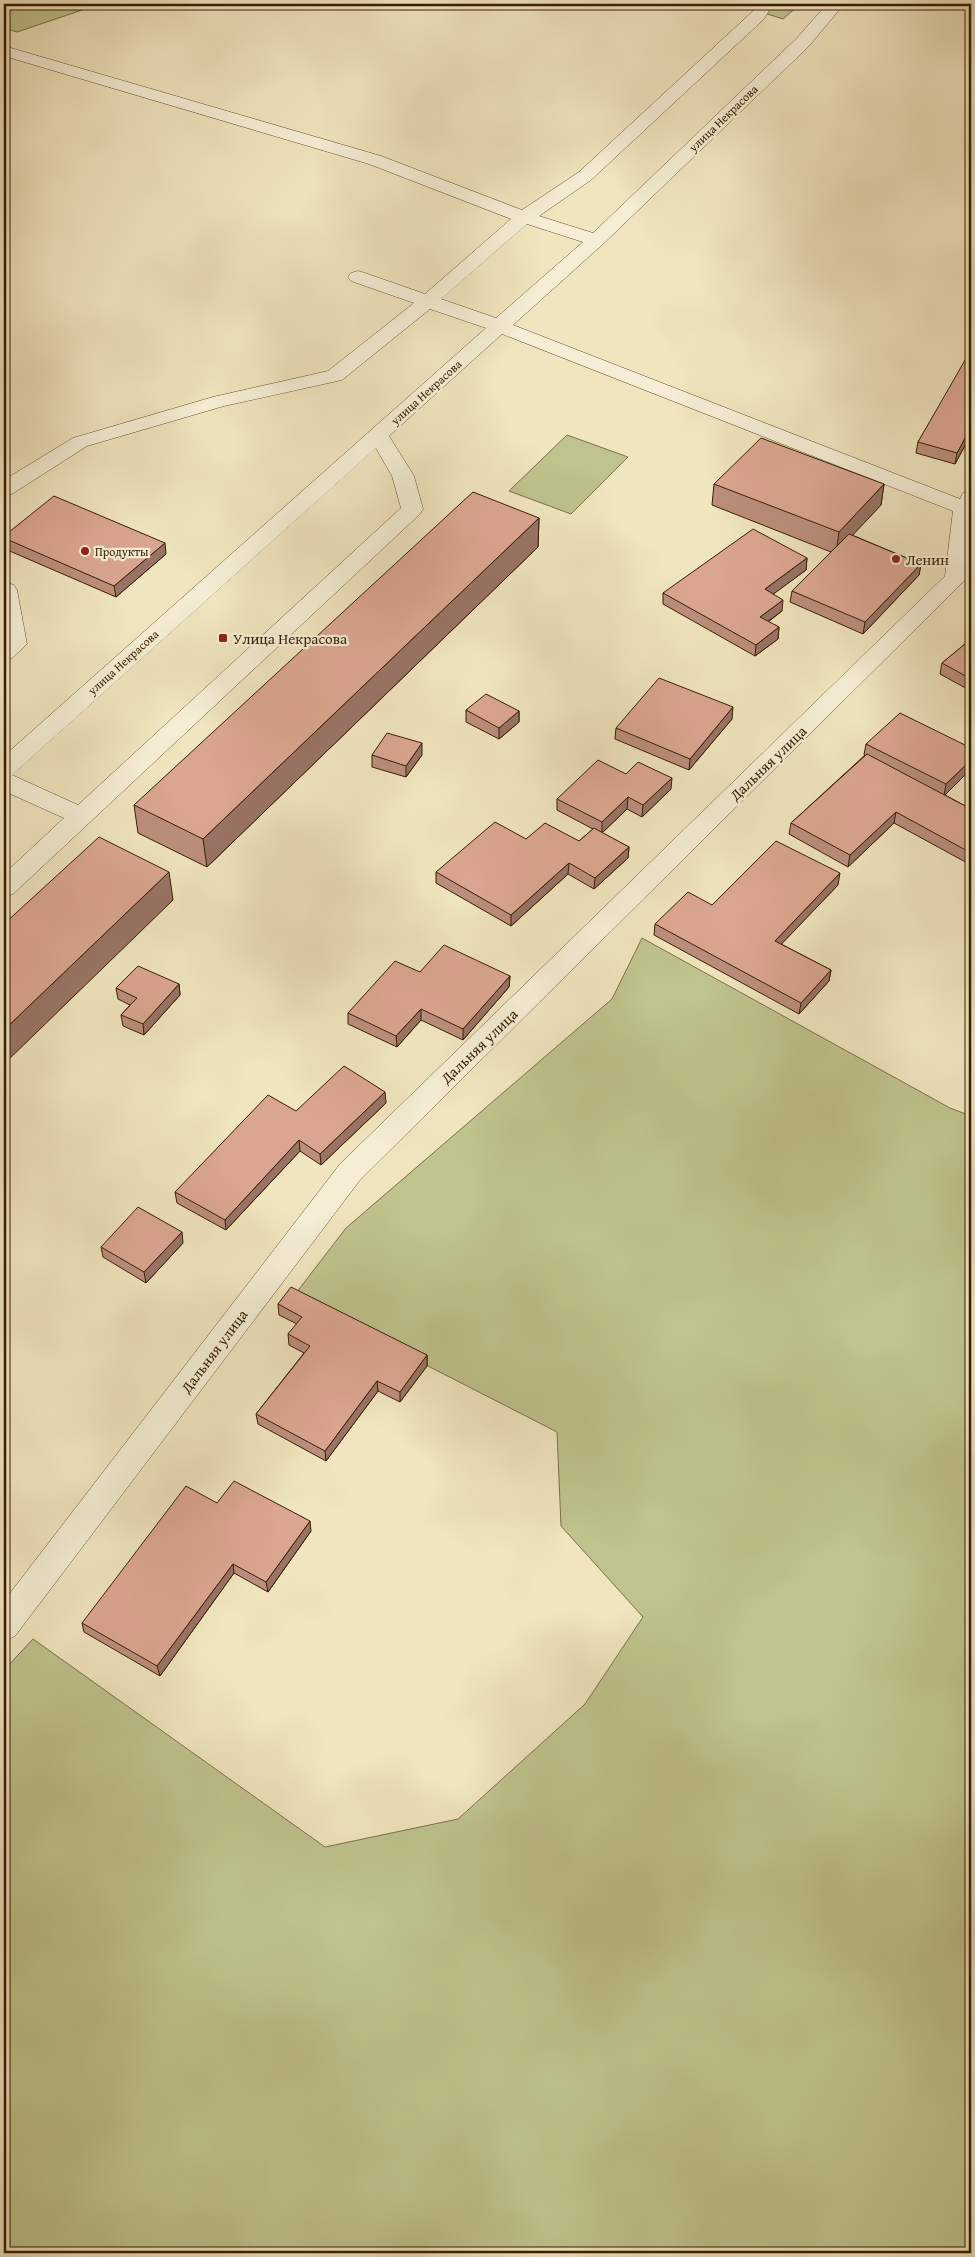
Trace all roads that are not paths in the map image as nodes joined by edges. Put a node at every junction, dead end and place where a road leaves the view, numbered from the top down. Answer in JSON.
{"nodes":[{"id":1,"x":765,"y":4,"type":"edge"},
{"id":2,"x":836,"y":4,"type":"edge"},
{"id":3,"x":4,"y":51,"type":"edge"},
{"id":4,"x":524,"y":217,"type":"junction"},
{"id":5,"x":596,"y":240,"type":"junction"},
{"id":6,"x":358,"y":277,"type":"dead end"},
{"id":7,"x":428,"y":301,"type":"junction"},
{"id":8,"x":499,"y":326,"type":"junction"},
{"id":9,"x":378,"y":435,"type":"junction"},
{"id":10,"x":4,"y":489,"type":"edge"},
{"id":11,"x":968,"y":503,"type":"edge"},
{"id":12,"x":4,"y":589,"type":"edge"},
{"id":13,"x":4,"y":653,"type":"edge"},
{"id":14,"x":4,"y":769,"type":"edge"},
{"id":15,"x":4,"y":781,"type":"edge"},
{"id":16,"x":81,"y":816,"type":"junction"},
{"id":17,"x":4,"y":888,"type":"edge"},
{"id":18,"x":4,"y":1626,"type":"edge"}],
"edges":[{"from":1,"to":4,"type":"street"},
{"from":2,"to":5,"type":"street","name":"улица Некрасова"},
{"from":3,"to":4,"type":"street"},
{"from":4,"to":5,"type":"street"},
{"from":4,"to":7,"type":"street"},
{"from":5,"to":8,"type":"street","name":"улица Некрасова"},
{"from":6,"to":7,"type":"street"},
{"from":7,"to":8,"type":"street"},
{"from":7,"to":10,"type":"street"},
{"from":8,"to":9,"type":"street","name":"улица Некрасова"},
{"from":8,"to":11,"type":"street"},
{"from":9,"to":14,"type":"street","name":"улица Некрасова"},
{"from":9,"to":16,"type":"street"},
{"from":11,"to":18,"type":"street","name":"Дальняя улица"},
{"from":12,"to":13,"type":"street"},
{"from":15,"to":16,"type":"street"},
{"from":16,"to":17,"type":"street"}]}
